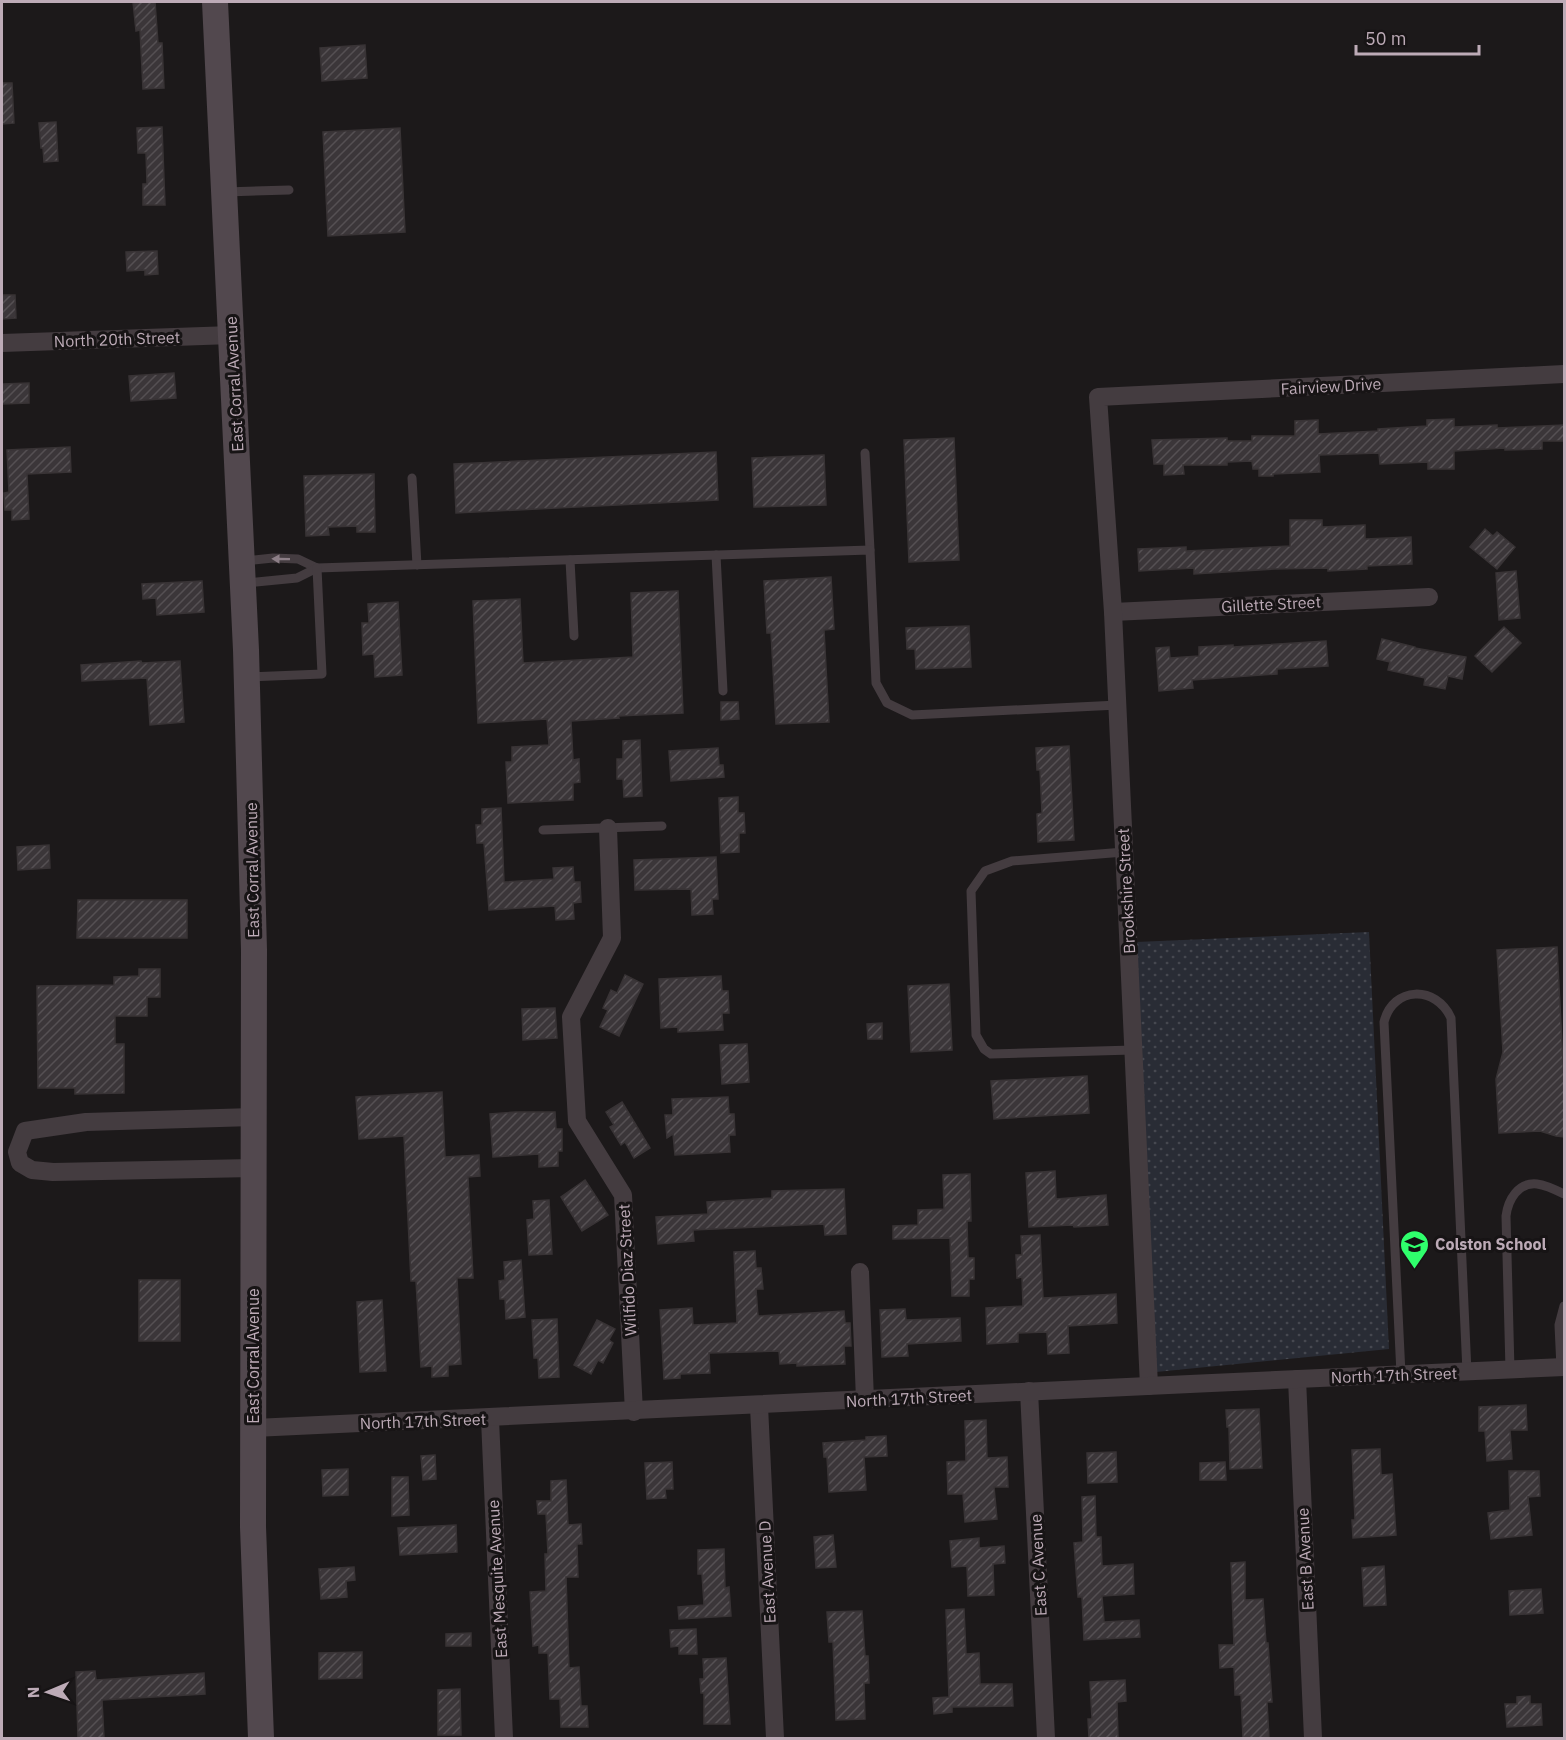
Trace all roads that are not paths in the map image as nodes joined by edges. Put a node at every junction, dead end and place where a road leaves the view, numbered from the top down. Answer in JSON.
{"nodes":[{"id":1,"x":215,"y":2,"type":"edge"},
{"id":2,"x":289,"y":190,"type":"dead end"},
{"id":3,"x":225,"y":192,"type":"junction"},
{"id":4,"x":232,"y":335,"type":"junction"},
{"id":5,"x":2,"y":343,"type":"edge"},
{"id":6,"x":1564,"y":374,"type":"edge"},
{"id":7,"x":1098,"y":397,"type":"joint"},
{"id":8,"x":865,"y":453,"type":"dead end"},
{"id":9,"x":412,"y":478,"type":"dead end"},
{"id":10,"x":870,"y":550,"type":"junction"},
{"id":11,"x":716,"y":555,"type":"junction"},
{"id":12,"x":570,"y":560,"type":"junction"},
{"id":13,"x":417,"y":565,"type":"junction"},
{"id":14,"x":317,"y":568,"type":"junction"},
{"id":15,"x":243,"y":573,"type":"junction"},
{"id":16,"x":1429,"y":597,"type":"dead end"},
{"id":17,"x":1113,"y":612,"type":"junction"},
{"id":18,"x":574,"y":636,"type":"dead end"},
{"id":19,"x":247,"y":677,"type":"junction"},
{"id":20,"x":723,"y":691,"type":"dead end"},
{"id":21,"x":1118,"y":705,"type":"junction"},
{"id":22,"x":662,"y":826,"type":"dead end"},
{"id":23,"x":608,"y":828,"type":"junction"},
{"id":24,"x":543,"y":831,"type":"dead end"},
{"id":25,"x":1124,"y":852,"type":"junction"},
{"id":26,"x":1133,"y":1050,"type":"junction"},
{"id":27,"x":253,"y":1117,"type":"junction"},
{"id":28,"x":253,"y":1168,"type":"junction"},
{"id":29,"x":1564,"y":1194,"type":"edge"},
{"id":30,"x":860,"y":1272,"type":"dead end"},
{"id":31,"x":1564,"y":1306,"type":"edge"},
{"id":32,"x":1563,"y":1367,"type":"edge"},
{"id":33,"x":1510,"y":1370,"type":"junction"},
{"id":34,"x":1467,"y":1372,"type":"junction"},
{"id":35,"x":1401,"y":1374,"type":"junction"},
{"id":36,"x":1297,"y":1379,"type":"junction"},
{"id":37,"x":1149,"y":1386,"type":"junction"},
{"id":38,"x":1029,"y":1391,"type":"junction"},
{"id":39,"x":865,"y":1400,"type":"junction"},
{"id":40,"x":759,"y":1406,"type":"junction"},
{"id":41,"x":634,"y":1412,"type":"junction"},
{"id":42,"x":490,"y":1419,"type":"junction"},
{"id":43,"x":253,"y":1428,"type":"junction"},
{"id":44,"x":261,"y":1738,"type":"edge"},
{"id":45,"x":504,"y":1738,"type":"edge"},
{"id":46,"x":775,"y":1738,"type":"edge"},
{"id":47,"x":1046,"y":1738,"type":"edge"},
{"id":48,"x":1313,"y":1738,"type":"edge"}],
"edges":[{"from":1,"to":3,"type":"main road","name":"East Corral Avenue"},
{"from":2,"to":3,"type":"lane"},
{"from":3,"to":4,"type":"main road","name":"East Corral Avenue"},
{"from":4,"to":5,"type":"street","name":"North 20th Street"},
{"from":4,"to":15,"type":"main road","name":"East Corral Avenue"},
{"from":6,"to":7,"type":"street","name":"Fairview Drive"},
{"from":7,"to":17,"type":"street","name":"Brookshire Street"},
{"from":8,"to":10,"type":"lane"},
{"from":9,"to":13,"type":"lane"},
{"from":10,"to":11,"type":"lane"},
{"from":10,"to":21,"type":"lane"},
{"from":11,"to":12,"type":"lane"},
{"from":11,"to":20,"type":"lane"},
{"from":12,"to":13,"type":"lane"},
{"from":12,"to":18,"type":"lane"},
{"from":13,"to":14,"type":"lane"},
{"from":14,"to":15,"type":"lane"},
{"from":14,"to":15,"type":"lane","one_way":true},
{"from":14,"to":19,"type":"lane"},
{"from":15,"to":19,"type":"main road","name":"East Corral Avenue"},
{"from":16,"to":17,"type":"street","name":"Gillette Street"},
{"from":17,"to":21,"type":"street","name":"Brookshire Street"},
{"from":19,"to":27,"type":"main road","name":"East Corral Avenue"},
{"from":21,"to":25,"type":"street","name":"Brookshire Street"},
{"from":22,"to":23,"type":"lane"},
{"from":23,"to":24,"type":"lane"},
{"from":23,"to":41,"type":"street","name":"Wilfido Diaz Street"},
{"from":25,"to":26,"type":"street","name":"Brookshire Street"},
{"from":25,"to":26,"type":"lane"},
{"from":26,"to":37,"type":"street","name":"Brookshire Street"},
{"from":27,"to":28,"type":"main road","name":"East Corral Avenue"},
{"from":27,"to":28,"type":"street"},
{"from":28,"to":43,"type":"main road","name":"East Corral Avenue"},
{"from":29,"to":33,"type":"lane"},
{"from":30,"to":39,"type":"street"},
{"from":31,"to":32,"type":"lane"},
{"from":32,"to":33,"type":"street","name":"North 17th Street"},
{"from":33,"to":34,"type":"street","name":"North 17th Street"},
{"from":34,"to":35,"type":"street","name":"North 17th Street"},
{"from":34,"to":35,"type":"lane"},
{"from":35,"to":36,"type":"street","name":"North 17th Street"},
{"from":36,"to":37,"type":"street","name":"North 17th Street"},
{"from":36,"to":48,"type":"street","name":"East B Avenue"},
{"from":37,"to":38,"type":"street","name":"North 17th Street"},
{"from":38,"to":39,"type":"street","name":"North 17th Street"},
{"from":38,"to":47,"type":"street","name":"East C Avenue"},
{"from":39,"to":40,"type":"street","name":"North 17th Street"},
{"from":40,"to":41,"type":"street","name":"North 17th Street"},
{"from":40,"to":46,"type":"street","name":"East Avenue D"},
{"from":41,"to":42,"type":"street","name":"North 17th Street"},
{"from":42,"to":43,"type":"street","name":"North 17th Street"},
{"from":42,"to":45,"type":"street","name":"East Mesquite Avenue"},
{"from":43,"to":44,"type":"main road","name":"East Corral Avenue"}]}
